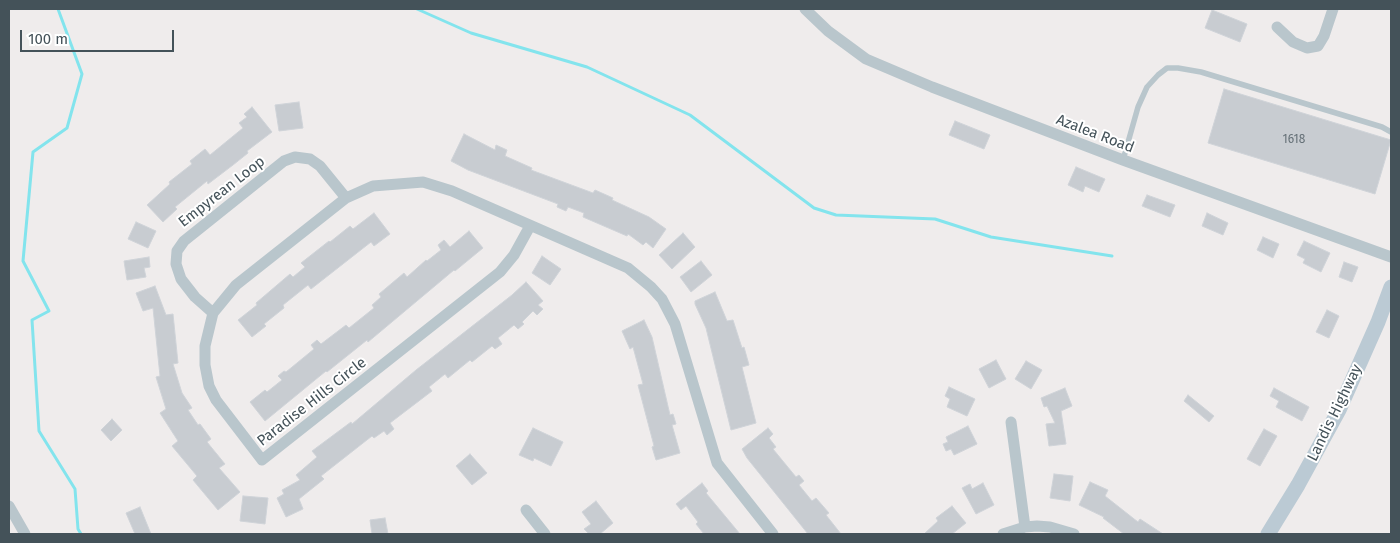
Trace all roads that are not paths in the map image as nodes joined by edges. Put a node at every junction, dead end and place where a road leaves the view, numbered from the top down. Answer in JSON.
{"nodes":[{"id":1,"x":805,"y":9,"type":"edge"},
{"id":2,"x":1333,"y":9,"type":"edge"},
{"id":3,"x":1277,"y":27,"type":"dead end"},
{"id":4,"x":1391,"y":132,"type":"edge"},
{"id":5,"x":1123,"y":160,"type":"junction"},
{"id":6,"x":346,"y":198,"type":"junction"},
{"id":7,"x":530,"y":226,"type":"junction"},
{"id":8,"x":1391,"y":257,"type":"edge"},
{"id":9,"x":1391,"y":287,"type":"edge"},
{"id":10,"x":213,"y":313,"type":"junction"},
{"id":11,"x":1011,"y":422,"type":"dead end"},
{"id":12,"x":9,"y":506,"type":"edge"},
{"id":13,"x":526,"y":510,"type":"dead end"},
{"id":14,"x":1025,"y":527,"type":"junction"},
{"id":15,"x":25,"y":534,"type":"edge"},
{"id":16,"x":545,"y":534,"type":"edge"},
{"id":17,"x":773,"y":534,"type":"edge"},
{"id":18,"x":1003,"y":534,"type":"edge"},
{"id":19,"x":1074,"y":534,"type":"edge"},
{"id":20,"x":1268,"y":534,"type":"edge"}],
"edges":[{"from":1,"to":5,"type":"street","name":"Azalea Road"},
{"from":2,"to":3,"type":"street"},
{"from":4,"to":5,"type":"lane"},
{"from":5,"to":8,"type":"street","name":"Azalea Road"},
{"from":6,"to":7,"type":"street","name":"Paradise Hills Circle"},
{"from":6,"to":10,"type":"street","name":"Paradise Hills Circle"},
{"from":6,"to":10,"type":"street","name":"Empyrean Loop"},
{"from":7,"to":10,"type":"street","name":"Paradise Hills Circle"},
{"from":7,"to":17,"type":"street","name":"Paradise Hills Circle"},
{"from":9,"to":20,"type":"main road","name":"Landis Highway"},
{"from":11,"to":14,"type":"street"},
{"from":12,"to":15,"type":"street"},
{"from":13,"to":16,"type":"street"},
{"from":14,"to":18,"type":"street"},
{"from":14,"to":19,"type":"street"}]}
